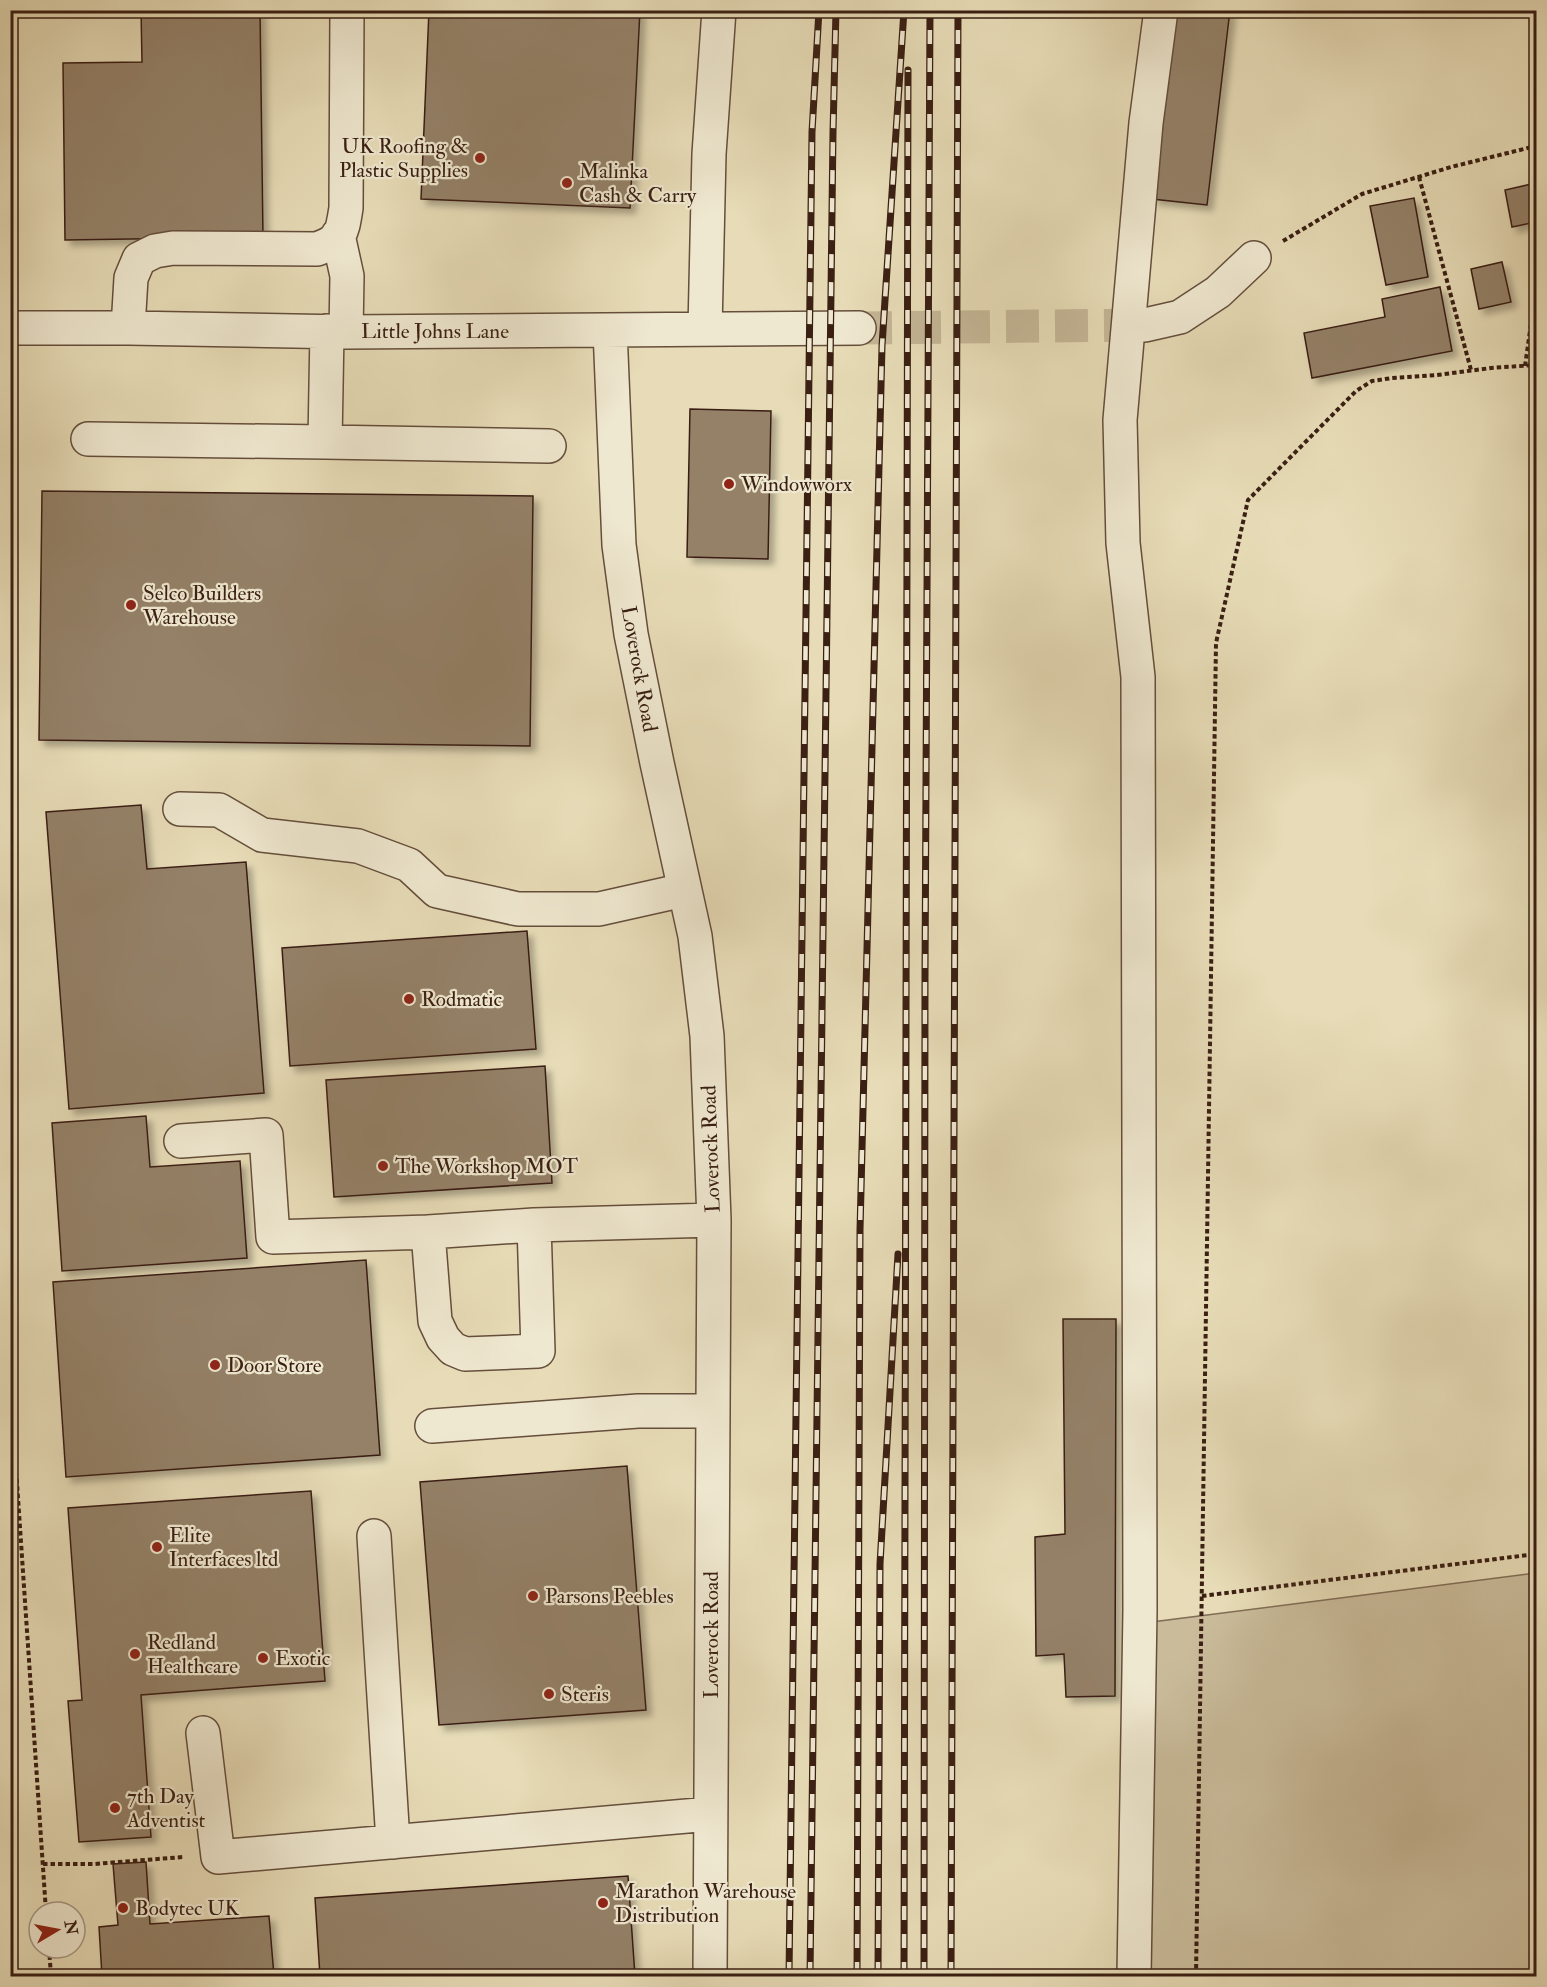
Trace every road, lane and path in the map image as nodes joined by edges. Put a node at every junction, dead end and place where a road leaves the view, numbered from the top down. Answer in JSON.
{"nodes":[{"id":1,"x":347,"y":10,"type":"edge"},
{"id":2,"x":718,"y":10,"type":"edge"},
{"id":3,"x":1161,"y":10,"type":"edge"},
{"id":4,"x":1536,"y":146,"type":"edge"},
{"id":5,"x":1419,"y":177,"type":"junction"},
{"id":6,"x":339,"y":235,"type":"junction"},
{"id":7,"x":1254,"y":258,"type":"joint"},
{"id":8,"x":1536,"y":289,"type":"edge"},
{"id":9,"x":1145,"y":325,"type":"tunnel mouth"},
{"id":10,"x":10,"y":328,"type":"edge"},
{"id":11,"x":128,"y":328,"type":"junction"},
{"id":12,"x":859,"y":328,"type":"tunnel mouth"},
{"id":13,"x":705,"y":329,"type":"junction"},
{"id":14,"x":610,"y":330,"type":"junction"},
{"id":15,"x":336,"y":332,"type":"junction"},
{"id":16,"x":1536,"y":365,"type":"edge"},
{"id":17,"x":1525,"y":366,"type":"junction"},
{"id":18,"x":1472,"y":370,"type":"junction"},
{"id":19,"x":88,"y":439,"type":"dead end"},
{"id":20,"x":325,"y":442,"type":"junction"},
{"id":21,"x":549,"y":446,"type":"dead end"},
{"id":22,"x":180,"y":808,"type":"dead end"},
{"id":23,"x":684,"y":890,"type":"junction"},
{"id":24,"x":181,"y":1141,"type":"dead end"},
{"id":25,"x":714,"y":1220,"type":"junction"},
{"id":26,"x":534,"y":1225,"type":"junction"},
{"id":27,"x":428,"y":1232,"type":"junction"},
{"id":28,"x":712,"y":1411,"type":"junction"},
{"id":29,"x":10,"y":1419,"type":"edge"},
{"id":30,"x":432,"y":1426,"type":"dead end"},
{"id":31,"x":374,"y":1536,"type":"dead end"},
{"id":32,"x":1536,"y":1554,"type":"edge"},
{"id":33,"x":1202,"y":1596,"type":"junction"},
{"id":34,"x":202,"y":1733,"type":"dead end"},
{"id":35,"x":710,"y":1814,"type":"junction"},
{"id":36,"x":393,"y":1842,"type":"junction"},
{"id":37,"x":218,"y":1857,"type":"junction"},
{"id":38,"x":43,"y":1864,"type":"junction"},
{"id":39,"x":45,"y":1900,"type":"edge"},
{"id":40,"x":49,"y":1960,"type":"edge"},
{"id":41,"x":51,"y":1977,"type":"edge"},
{"id":42,"x":710,"y":1977,"type":"edge"},
{"id":43,"x":1134,"y":1977,"type":"edge"},
{"id":44,"x":1196,"y":1977,"type":"edge"}],
"edges":[{"from":1,"to":6,"type":"street"},
{"from":2,"to":13,"type":"street"},
{"from":3,"to":43,"type":"street"},
{"from":4,"to":5,"type":"path"},
{"from":5,"to":7,"type":"path"},
{"from":5,"to":18,"type":"path"},
{"from":6,"to":11,"type":"street"},
{"from":6,"to":15,"type":"street"},
{"from":7,"to":9,"type":"street"},
{"from":8,"to":17,"type":"path"},
{"from":10,"to":11,"type":"street","name":"Little Johns Lane"},
{"from":11,"to":15,"type":"street","name":"Little Johns Lane"},
{"from":12,"to":13,"type":"street","name":"Little Johns Lane"},
{"from":13,"to":14,"type":"street","name":"Little Johns Lane"},
{"from":14,"to":15,"type":"street","name":"Little Johns Lane"},
{"from":14,"to":23,"type":"street","name":"Loverock Road"},
{"from":15,"to":20,"type":"street"},
{"from":16,"to":17,"type":"path"},
{"from":17,"to":18,"type":"path"},
{"from":18,"to":33,"type":"path"},
{"from":19,"to":20,"type":"street"},
{"from":20,"to":21,"type":"street"},
{"from":22,"to":23,"type":"street"},
{"from":23,"to":25,"type":"street","name":"Loverock Road"},
{"from":24,"to":27,"type":"street"},
{"from":25,"to":26,"type":"street"},
{"from":25,"to":28,"type":"street","name":"Loverock Road"},
{"from":26,"to":27,"type":"street"},
{"from":26,"to":27,"type":"street"},
{"from":28,"to":30,"type":"street"},
{"from":28,"to":35,"type":"street","name":"Loverock Road"},
{"from":29,"to":38,"type":"path"},
{"from":31,"to":36,"type":"street"},
{"from":32,"to":33,"type":"path"},
{"from":33,"to":44,"type":"path"},
{"from":34,"to":37,"type":"street"},
{"from":35,"to":36,"type":"street"},
{"from":35,"to":42,"type":"street","name":"Loverock Road"},
{"from":36,"to":37,"type":"street"},
{"from":37,"to":38,"type":"path"},
{"from":38,"to":39,"type":"path"},
{"from":40,"to":41,"type":"path"}]}
